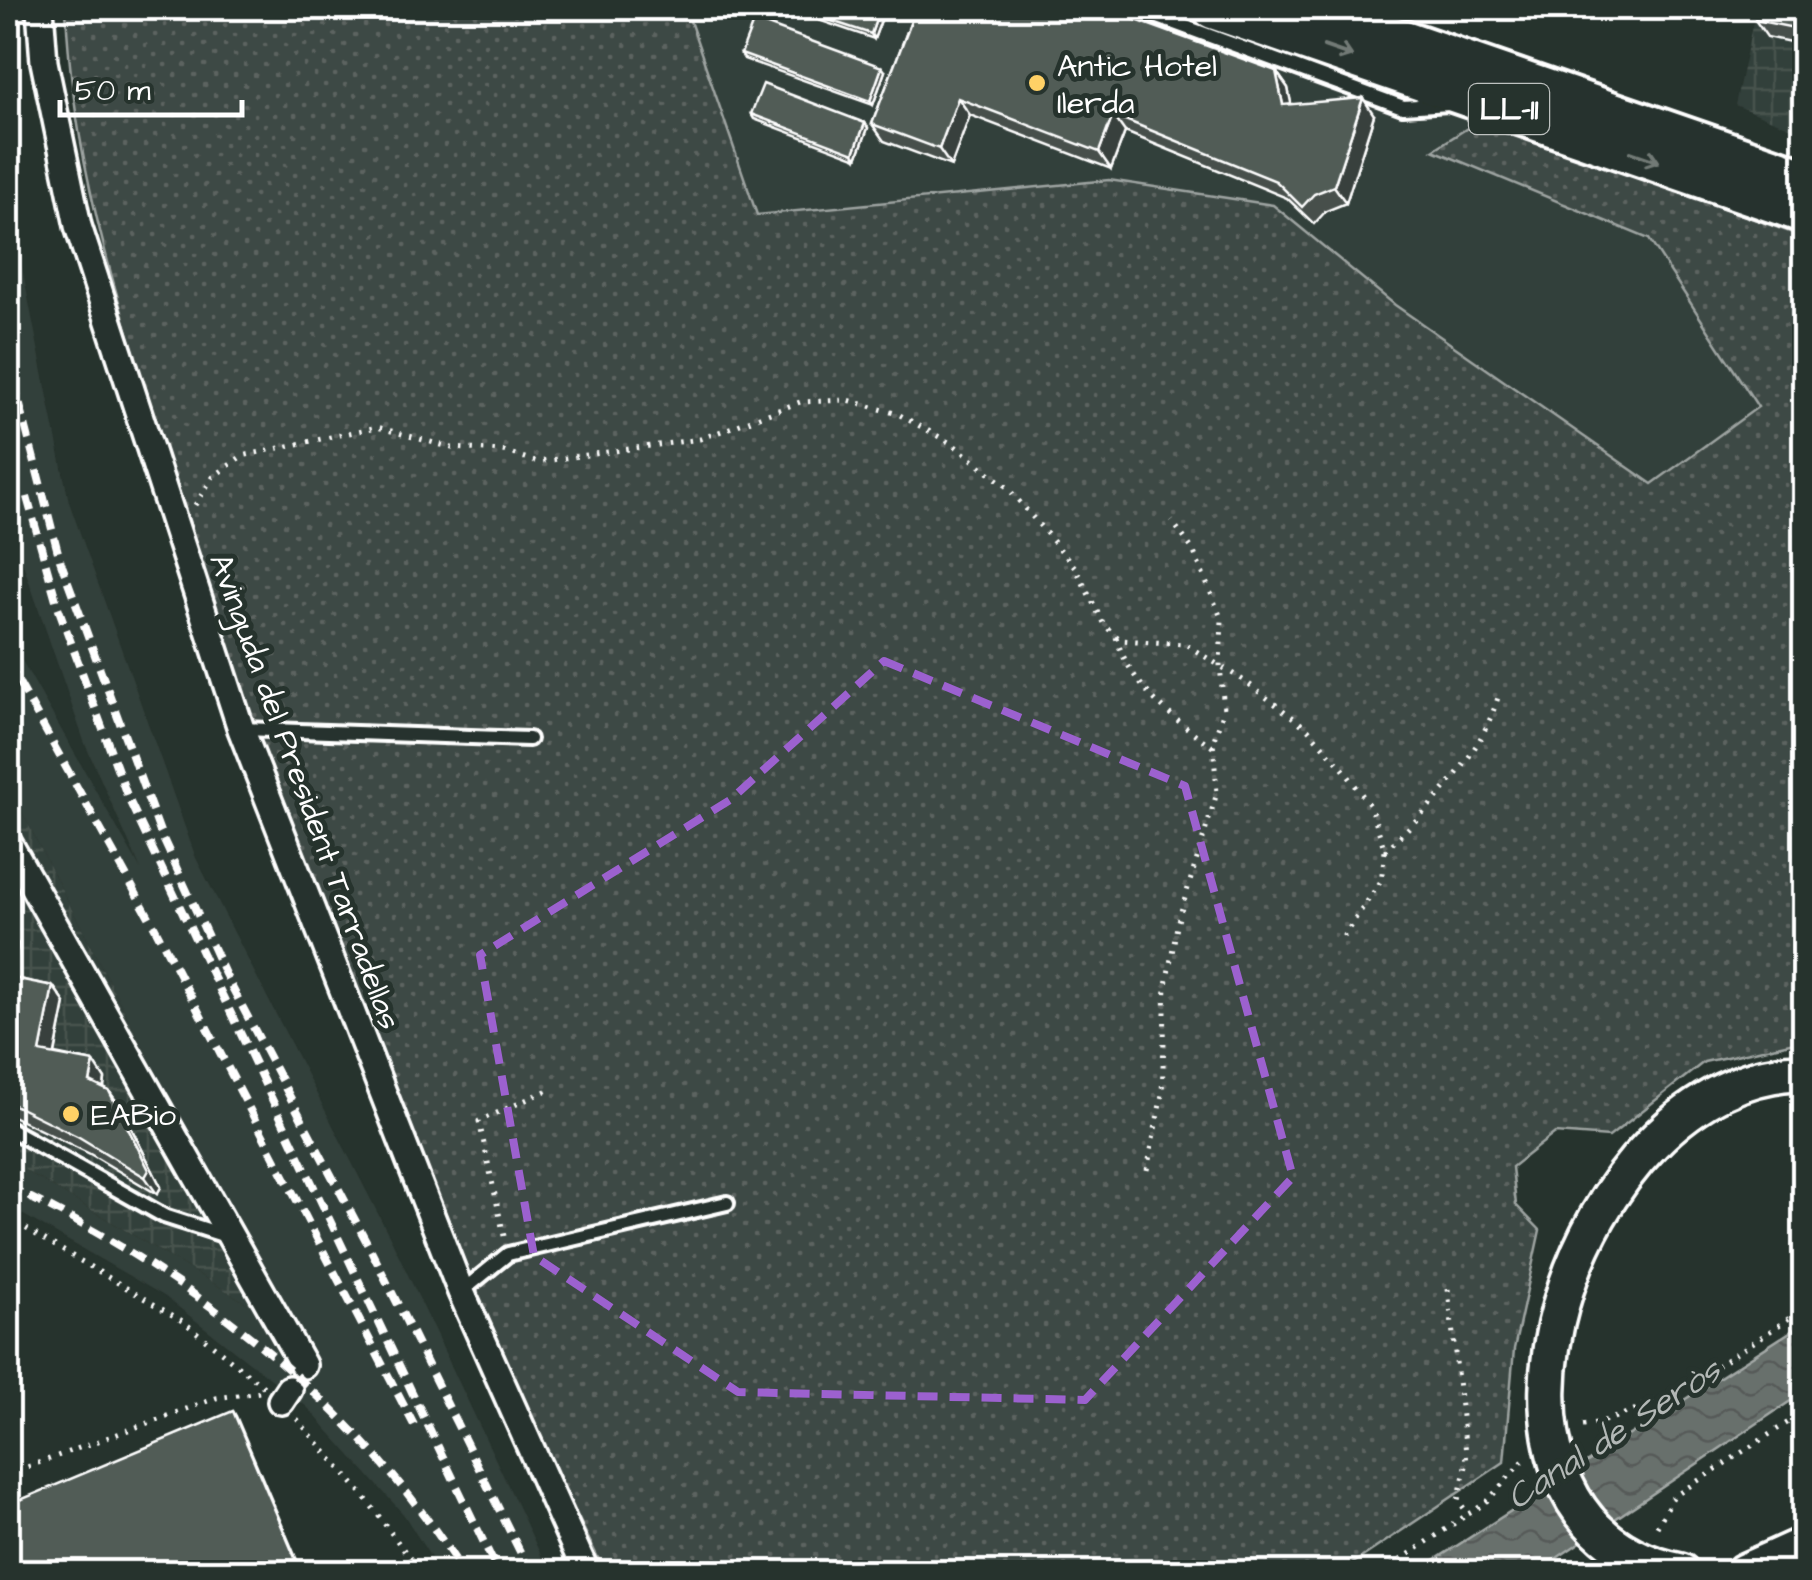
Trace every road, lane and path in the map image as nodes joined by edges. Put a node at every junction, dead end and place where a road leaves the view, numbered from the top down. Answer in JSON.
{"nodes":[{"id":1,"x":40,"y":8,"type":"edge"},
{"id":2,"x":1134,"y":8,"type":"edge"},
{"id":3,"x":1213,"y":8,"type":"edge"},
{"id":4,"x":1319,"y":10,"type":"edge"},
{"id":5,"x":1486,"y":101,"type":"junction"},
{"id":6,"x":1804,"y":180,"type":"edge"},
{"id":7,"x":1804,"y":212,"type":"edge"},
{"id":8,"x":1172,"y":521,"type":"dead end"},
{"id":9,"x":178,"y":533,"type":"junction"},
{"id":10,"x":1116,"y":636,"type":"junction"},
{"id":11,"x":1220,"y":665,"type":"junction"},
{"id":12,"x":1499,"y":694,"type":"dead end"},
{"id":13,"x":241,"y":730,"type":"junction"},
{"id":14,"x":529,"y":739,"type":"dead end"},
{"id":15,"x":1214,"y":748,"type":"junction"},
{"id":16,"x":8,"y":842,"type":"edge"},
{"id":17,"x":1385,"y":851,"type":"junction"},
{"id":18,"x":19,"y":882,"type":"edge"},
{"id":19,"x":1343,"y":937,"type":"dead end"},
{"id":20,"x":1804,"y":1072,"type":"edge"},
{"id":21,"x":548,"y":1090,"type":"dead end"},
{"id":22,"x":8,"y":1128,"type":"edge"},
{"id":23,"x":1147,"y":1170,"type":"dead end"},
{"id":24,"x":727,"y":1203,"type":"dead end"},
{"id":25,"x":8,"y":1218,"type":"edge"},
{"id":26,"x":228,"y":1237,"type":"junction"},
{"id":27,"x":508,"y":1254,"type":"junction"},
{"id":28,"x":1448,"y":1289,"type":"dead end"},
{"id":29,"x":461,"y":1292,"type":"junction"},
{"id":30,"x":1804,"y":1308,"type":"edge"},
{"id":31,"x":303,"y":1365,"type":"dead end"},
{"id":32,"x":285,"y":1395,"type":"dead end"},
{"id":33,"x":1804,"y":1412,"type":"edge"},
{"id":34,"x":1558,"y":1436,"type":"junction"},
{"id":35,"x":8,"y":1474,"type":"edge"},
{"id":36,"x":1468,"y":1514,"type":"junction"},
{"id":37,"x":1602,"y":1536,"type":"junction"},
{"id":38,"x":1804,"y":1545,"type":"edge"},
{"id":39,"x":1646,"y":1563,"type":"junction"},
{"id":40,"x":420,"y":1572,"type":"edge"},
{"id":41,"x":586,"y":1572,"type":"edge"},
{"id":42,"x":1383,"y":1572,"type":"edge"},
{"id":43,"x":1606,"y":1572,"type":"edge"},
{"id":44,"x":1682,"y":1572,"type":"edge"},
{"id":45,"x":1744,"y":1572,"type":"edge"}],
"edges":[{"from":1,"to":9,"type":"street","name":"Avinguda del President Tarradellas"},
{"from":2,"to":5,"type":"lane"},
{"from":3,"to":5,"type":"main road","number":"LL-11","one_way":true},
{"from":4,"to":6,"type":"main road","number":"LL-11"},
{"from":5,"to":7,"type":"main road","number":"LL-11","one_way":true},
{"from":8,"to":11,"type":"path"},
{"from":9,"to":10,"type":"path"},
{"from":9,"to":13,"type":"street","name":"Avinguda del President Tarradellas"},
{"from":10,"to":11,"type":"path"},
{"from":10,"to":15,"type":"path"},
{"from":11,"to":15,"type":"path"},
{"from":11,"to":17,"type":"path"},
{"from":12,"to":17,"type":"path"},
{"from":13,"to":14,"type":"lane"},
{"from":13,"to":29,"type":"street","name":"Avinguda del President Tarradellas"},
{"from":15,"to":23,"type":"path"},
{"from":16,"to":18,"type":"street"},
{"from":17,"to":19,"type":"path"},
{"from":18,"to":26,"type":"street"},
{"from":20,"to":34,"type":"main road"},
{"from":21,"to":27,"type":"path"},
{"from":22,"to":26,"type":"lane"},
{"from":24,"to":27,"type":"lane"},
{"from":25,"to":35,"type":"path"},
{"from":26,"to":31,"type":"street"},
{"from":27,"to":29,"type":"lane"},
{"from":28,"to":36,"type":"path"},
{"from":29,"to":41,"type":"street","name":"Avinguda del President Tarradellas"},
{"from":30,"to":34,"type":"path"},
{"from":32,"to":40,"type":"path"},
{"from":33,"to":39,"type":"path"},
{"from":34,"to":36,"type":"path"},
{"from":34,"to":37,"type":"main road"},
{"from":36,"to":42,"type":"path"},
{"from":37,"to":39,"type":"main road"},
{"from":37,"to":43,"type":"main road"},
{"from":38,"to":45,"type":"main road"},
{"from":39,"to":44,"type":"main road"}]}
